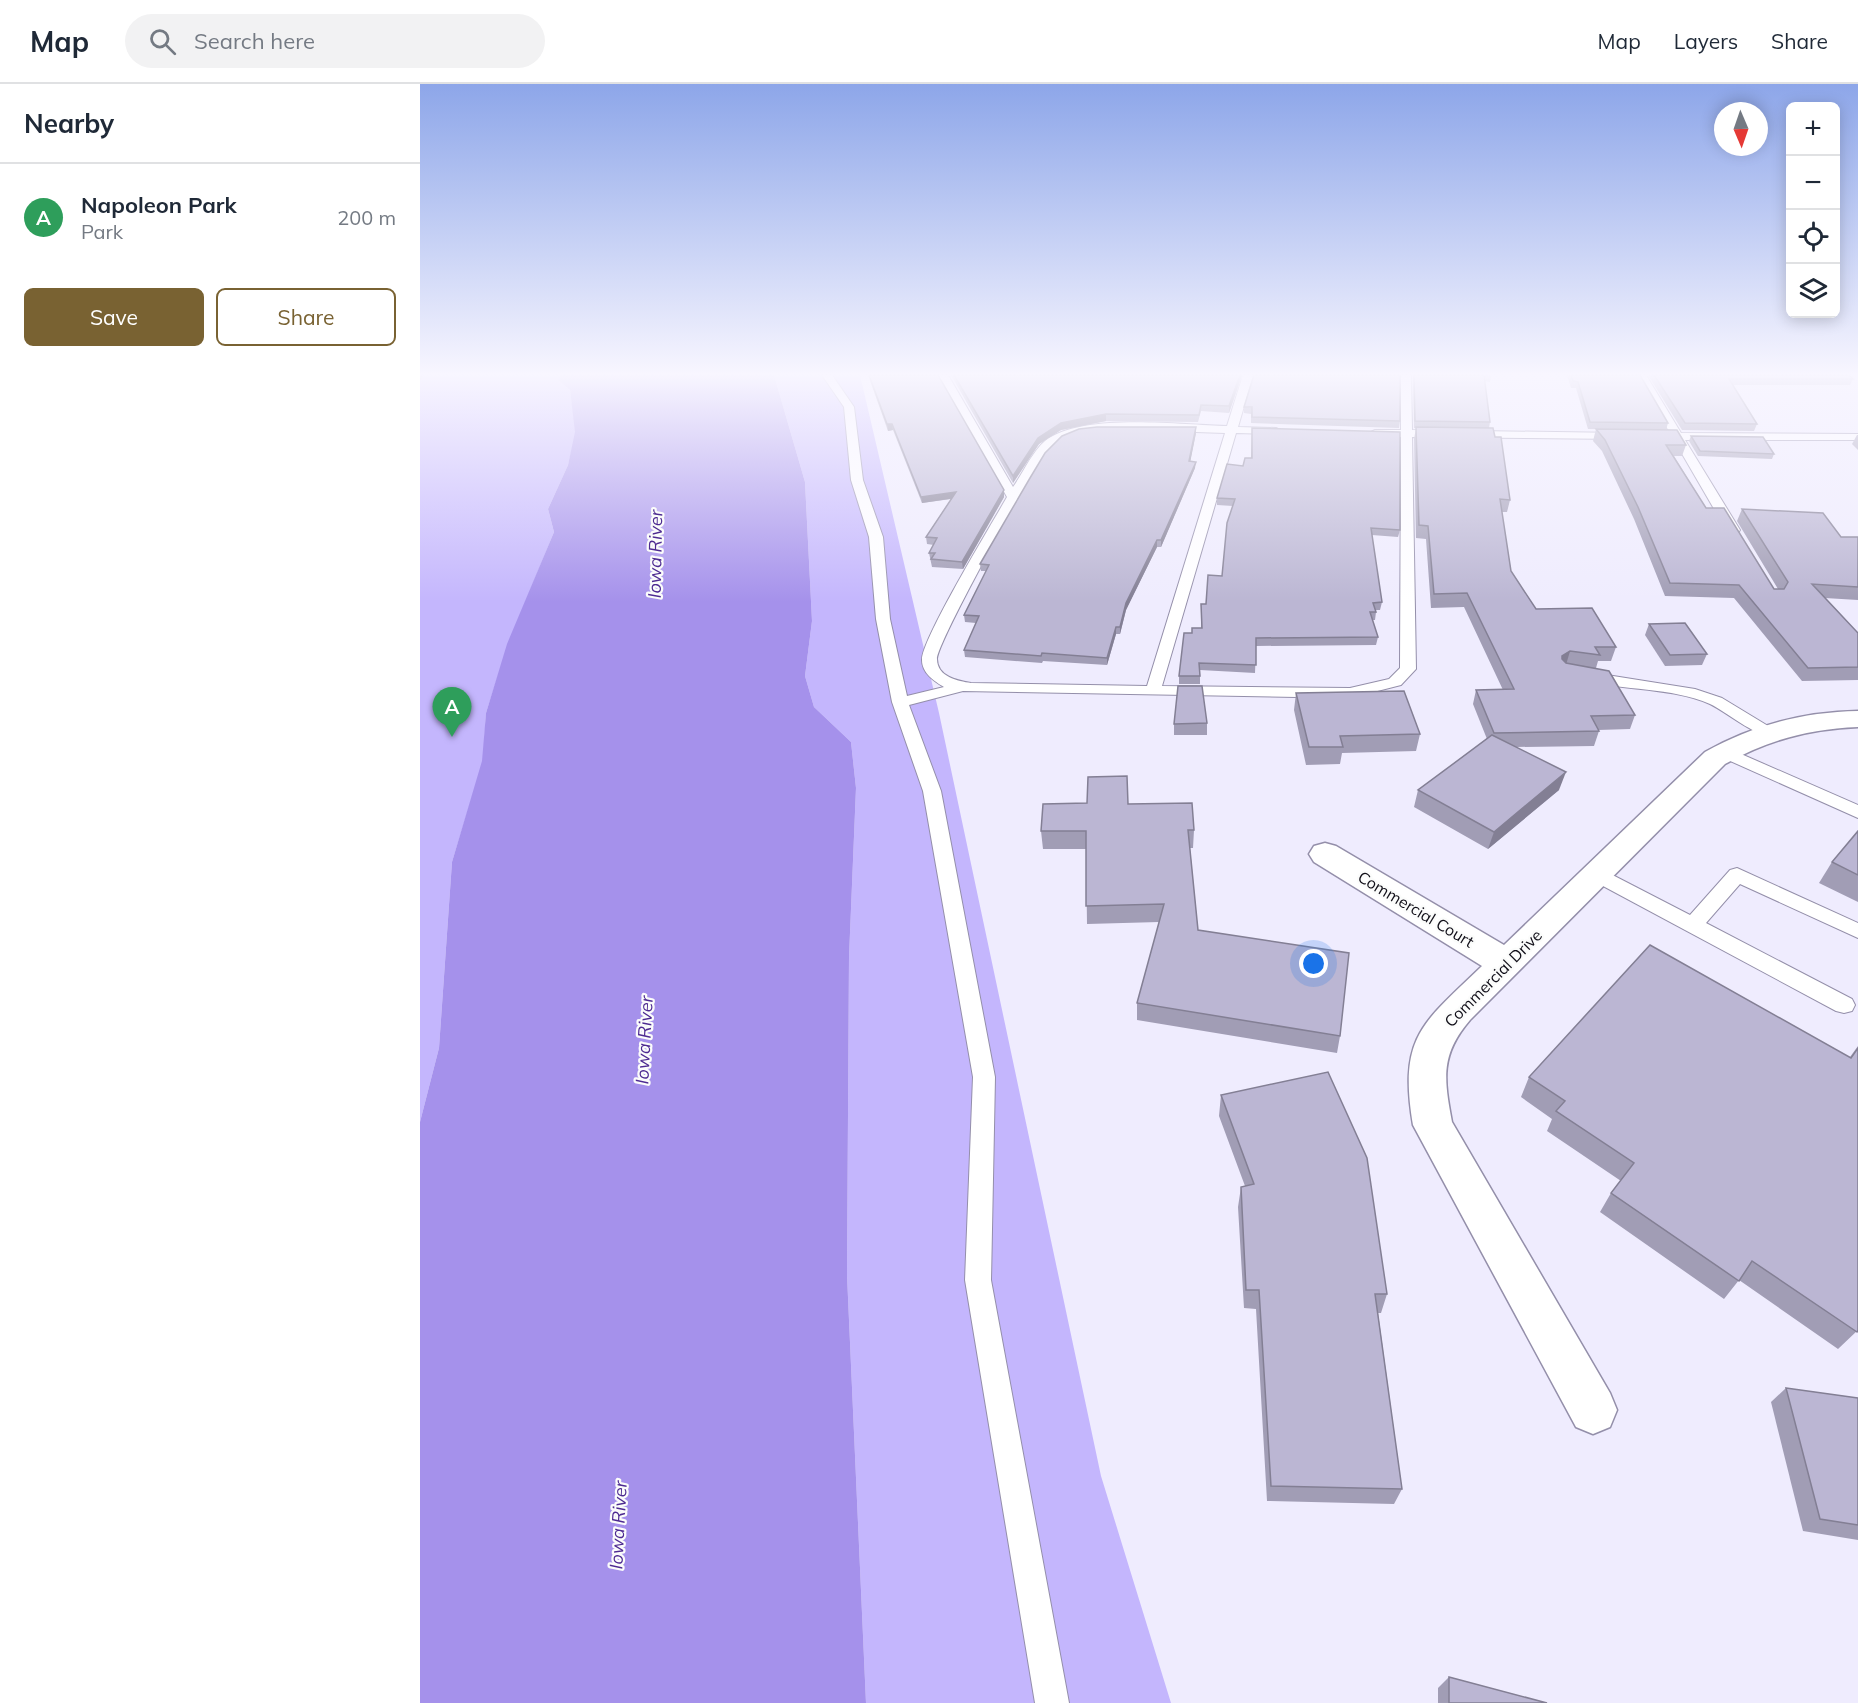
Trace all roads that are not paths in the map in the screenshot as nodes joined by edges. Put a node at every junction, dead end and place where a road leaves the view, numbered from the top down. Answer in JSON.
{"nodes":[{"id":1,"x":854,"y":451,"type":"edge"},
{"id":2,"x":986,"y":451,"type":"edge"},
{"id":3,"x":1043,"y":451,"type":"edge"},
{"id":4,"x":1225,"y":451,"type":"edge"},
{"id":5,"x":1405,"y":451,"type":"edge"},
{"id":6,"x":1686,"y":451,"type":"edge"},
{"id":7,"x":1013,"y":497,"type":"junction"},
{"id":8,"x":1743,"y":546,"type":"edge"},
{"id":9,"x":1577,"y":674,"type":"edge"},
{"id":10,"x":962,"y":687,"type":"junction"},
{"id":11,"x":1153,"y":692,"type":"junction"},
{"id":12,"x":900,"y":702,"type":"junction"},
{"id":13,"x":1858,"y":719,"type":"edge"},
{"id":14,"x":1770,"y":732,"type":"junction"},
{"id":15,"x":1725,"y":752,"type":"junction"},
{"id":16,"x":1858,"y":812,"type":"edge"},
{"id":17,"x":1325,"y":854,"type":"dead end"},
{"id":18,"x":1598,"y":874,"type":"junction"},
{"id":19,"x":1693,"y":925,"type":"junction"},
{"id":20,"x":1858,"y":931,"type":"edge"},
{"id":21,"x":1507,"y":964,"type":"junction"},
{"id":22,"x":1844,"y":1005,"type":"dead end"},
{"id":23,"x":1593,"y":1410,"type":"dead end"},
{"id":24,"x":1052,"y":1703,"type":"edge"}],
"edges":[{"from":1,"to":12,"type":"lane"},
{"from":2,"to":7,"type":"lane"},
{"from":3,"to":7,"type":"lane"},
{"from":4,"to":11,"type":"lane"},
{"from":5,"to":11,"type":"lane"},
{"from":6,"to":8,"type":"lane"},
{"from":7,"to":10,"type":"lane"},
{"from":9,"to":14,"type":"lane"},
{"from":10,"to":11,"type":"lane"},
{"from":10,"to":12,"type":"lane"},
{"from":12,"to":24,"type":"lane"},
{"from":13,"to":14,"type":"street","name":"Commercial Drive"},
{"from":14,"to":15,"type":"street","name":"Commercial Drive"},
{"from":15,"to":16,"type":"lane"},
{"from":15,"to":18,"type":"street","name":"Commercial Drive"},
{"from":17,"to":21,"type":"street","name":"Commercial Court"},
{"from":18,"to":19,"type":"lane"},
{"from":18,"to":21,"type":"street","name":"Commercial Drive"},
{"from":19,"to":20,"type":"lane"},
{"from":19,"to":22,"type":"lane"},
{"from":21,"to":23,"type":"street","name":"Commercial Drive"}]}
